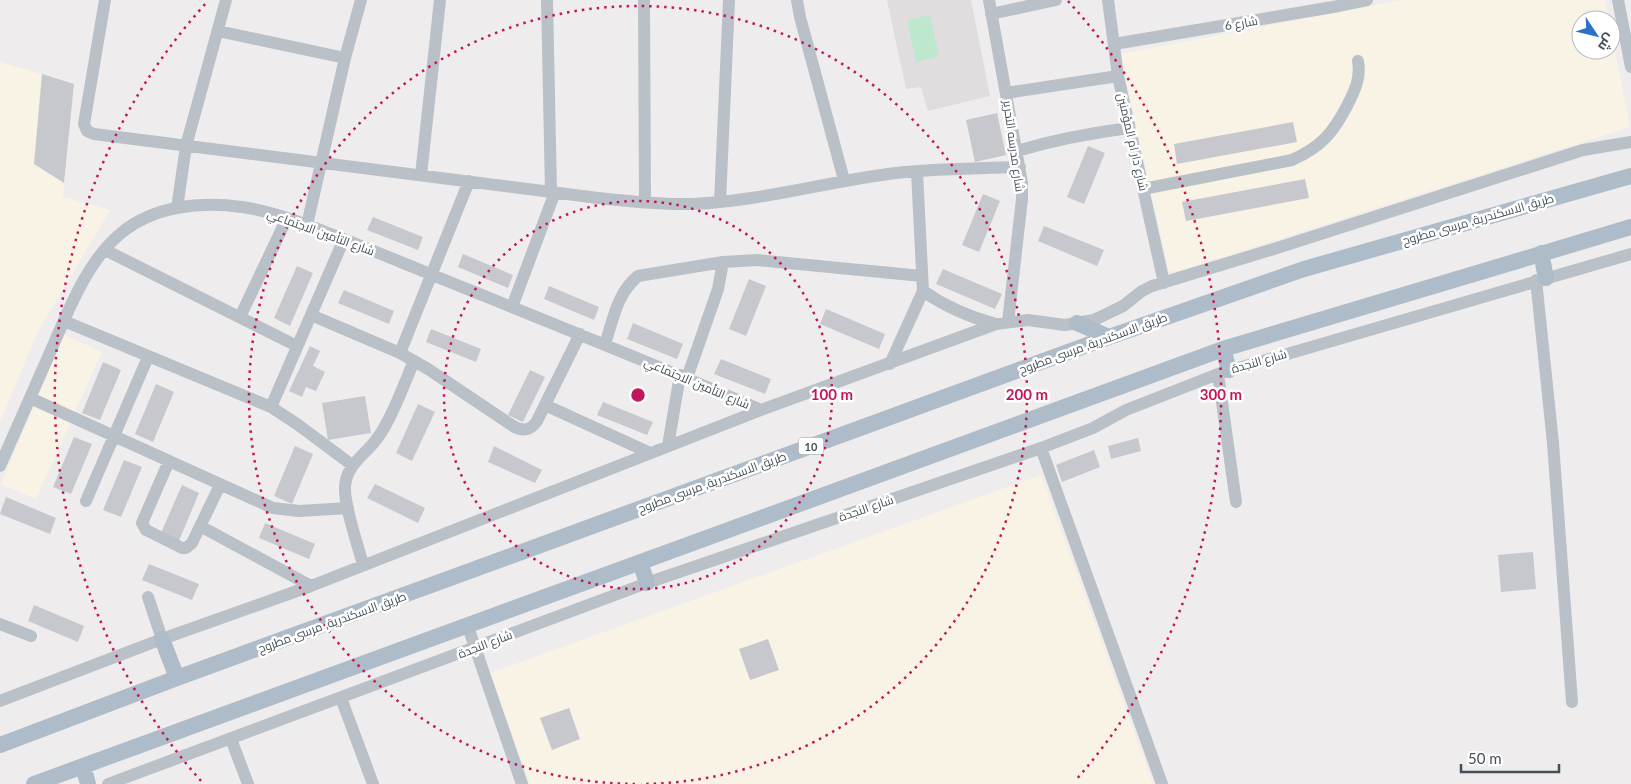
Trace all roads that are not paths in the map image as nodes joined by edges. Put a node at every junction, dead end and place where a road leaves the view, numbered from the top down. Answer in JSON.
{"nodes":[{"id":1,"x":105,"y":0,"type":"edge"},
{"id":2,"x":226,"y":0,"type":"edge"},
{"id":3,"x":361,"y":0,"type":"edge"},
{"id":4,"x":440,"y":0,"type":"edge"},
{"id":5,"x":547,"y":0,"type":"edge"},
{"id":6,"x":644,"y":0,"type":"edge"},
{"id":7,"x":729,"y":0,"type":"edge"},
{"id":8,"x":797,"y":0,"type":"edge"},
{"id":9,"x":989,"y":0,"type":"edge"},
{"id":10,"x":1056,"y":0,"type":"edge"},
{"id":11,"x":1108,"y":0,"type":"edge"},
{"id":12,"x":1367,"y":0,"type":"edge"},
{"id":13,"x":1618,"y":0,"type":"edge"},
{"id":14,"x":1332,"y":4,"type":"edge"},
{"id":15,"x":991,"y":14,"type":"junction"},
{"id":16,"x":218,"y":30,"type":"junction"},
{"id":17,"x":1114,"y":44,"type":"junction"},
{"id":18,"x":345,"y":58,"type":"junction"},
{"id":19,"x":1358,"y":61,"type":"dead end"},
{"id":20,"x":1631,"y":67,"type":"edge"},
{"id":21,"x":1118,"y":76,"type":"junction"},
{"id":22,"x":1006,"y":93,"type":"junction"},
{"id":23,"x":1129,"y":128,"type":"junction"},
{"id":24,"x":1631,"y":142,"type":"edge"},
{"id":25,"x":186,"y":146,"type":"junction"},
{"id":26,"x":1017,"y":152,"type":"junction"},
{"id":27,"x":320,"y":163,"type":"junction"},
{"id":28,"x":1020,"y":167,"type":"junction"},
{"id":29,"x":916,"y":172,"type":"junction"},
{"id":30,"x":421,"y":175,"type":"junction"},
{"id":31,"x":1631,"y":176,"type":"edge"},
{"id":32,"x":844,"y":180,"type":"junction"},
{"id":33,"x":469,"y":181,"type":"junction"},
{"id":34,"x":1144,"y":189,"type":"junction"},
{"id":35,"x":553,"y":192,"type":"junction"},
{"id":36,"x":645,"y":202,"type":"junction"},
{"id":37,"x":720,"y":202,"type":"junction"},
{"id":38,"x":177,"y":208,"type":"junction"},
{"id":39,"x":287,"y":218,"type":"junction"},
{"id":40,"x":307,"y":225,"type":"junction"},
{"id":41,"x":1631,"y":227,"type":"edge"},
{"id":42,"x":344,"y":239,"type":"junction"},
{"id":43,"x":104,"y":250,"type":"junction"},
{"id":44,"x":1541,"y":253,"type":"junction"},
{"id":45,"x":1631,"y":254,"type":"edge"},
{"id":46,"x":723,"y":262,"type":"junction"},
{"id":47,"x":432,"y":275,"type":"junction"},
{"id":48,"x":922,"y":276,"type":"junction"},
{"id":49,"x":1541,"y":279,"type":"junction"},
{"id":50,"x":1164,"y":282,"type":"junction"},
{"id":51,"x":923,"y":291,"type":"junction"},
{"id":52,"x":512,"y":307,"type":"junction"},
{"id":53,"x":311,"y":315,"type":"junction"},
{"id":54,"x":240,"y":317,"type":"junction"},
{"id":55,"x":64,"y":321,"type":"junction"},
{"id":56,"x":1002,"y":323,"type":"junction"},
{"id":57,"x":1078,"y":323,"type":"junction"},
{"id":58,"x":580,"y":334,"type":"junction"},
{"id":59,"x":1108,"y":337,"type":"junction"},
{"id":60,"x":605,"y":344,"type":"junction"},
{"id":61,"x":297,"y":346,"type":"junction"},
{"id":62,"x":1223,"y":348,"type":"junction"},
{"id":63,"x":400,"y":353,"type":"junction"},
{"id":64,"x":148,"y":357,"type":"junction"},
{"id":65,"x":414,"y":361,"type":"junction"},
{"id":66,"x":890,"y":364,"type":"junction"},
{"id":67,"x":1224,"y":372,"type":"junction"},
{"id":68,"x":683,"y":377,"type":"junction"},
{"id":69,"x":30,"y":398,"type":"junction"},
{"id":70,"x":545,"y":404,"type":"junction"},
{"id":71,"x":270,"y":407,"type":"junction"},
{"id":72,"x":761,"y":410,"type":"junction"},
{"id":73,"x":114,"y":436,"type":"junction"},
{"id":74,"x":668,"y":446,"type":"junction"},
{"id":75,"x":1041,"y":448,"type":"junction"},
{"id":76,"x":650,"y":453,"type":"junction"},
{"id":77,"x":169,"y":461,"type":"junction"},
{"id":78,"x":352,"y":465,"type":"junction"},
{"id":79,"x":0,"y":466,"type":"edge"},
{"id":80,"x":220,"y":485,"type":"junction"},
{"id":81,"x":86,"y":502,"type":"dead end"},
{"id":82,"x":1236,"y":502,"type":"dead end"},
{"id":83,"x":348,"y":508,"type":"junction"},
{"id":84,"x":200,"y":526,"type":"junction"},
{"id":85,"x":640,"y":562,"type":"junction"},
{"id":86,"x":363,"y":565,"type":"junction"},
{"id":87,"x":647,"y":583,"type":"junction"},
{"id":88,"x":311,"y":586,"type":"junction"},
{"id":89,"x":148,"y":598,"type":"dead end"},
{"id":90,"x":0,"y":624,"type":"edge"},
{"id":91,"x":467,"y":624,"type":"junction"},
{"id":92,"x":31,"y":636,"type":"dead end"},
{"id":93,"x":162,"y":639,"type":"junction"},
{"id":94,"x":475,"y":648,"type":"junction"},
{"id":95,"x":177,"y":678,"type":"junction"},
{"id":96,"x":341,"y":698,"type":"junction"},
{"id":97,"x":0,"y":701,"type":"edge"},
{"id":98,"x":1572,"y":702,"type":"dead end"},
{"id":99,"x":232,"y":739,"type":"junction"},
{"id":100,"x":0,"y":745,"type":"edge"},
{"id":101,"x":84,"y":766,"type":"junction"},
{"id":102,"x":34,"y":784,"type":"edge"},
{"id":103,"x":88,"y":784,"type":"edge"},
{"id":104,"x":108,"y":784,"type":"edge"},
{"id":105,"x":248,"y":784,"type":"edge"},
{"id":106,"x":373,"y":784,"type":"edge"},
{"id":107,"x":522,"y":784,"type":"edge"},
{"id":108,"x":1162,"y":784,"type":"edge"}],
"edges":[{"from":1,"to":25,"type":"street"},
{"from":2,"to":16,"type":"street"},
{"from":3,"to":18,"type":"street"},
{"from":4,"to":30,"type":"street"},
{"from":5,"to":35,"type":"street"},
{"from":6,"to":36,"type":"street"},
{"from":7,"to":37,"type":"street"},
{"from":8,"to":32,"type":"street"},
{"from":9,"to":15,"type":"street","name":"شارع مدرسه التحرير"},
{"from":10,"to":15,"type":"street"},
{"from":11,"to":17,"type":"street","name":"شارع دار ام المؤمنين"},
{"from":12,"to":14,"type":"street","name":"شارع 6"},
{"from":13,"to":20,"type":"street"},
{"from":14,"to":17,"type":"street","name":"شارع 6"},
{"from":15,"to":22,"type":"street","name":"شارع مدرسه التحرير"},
{"from":16,"to":18,"type":"street"},
{"from":16,"to":25,"type":"street"},
{"from":17,"to":21,"type":"street","name":"شارع دار ام المؤمنين"},
{"from":18,"to":27,"type":"street"},
{"from":19,"to":34,"type":"street"},
{"from":21,"to":22,"type":"street"},
{"from":21,"to":23,"type":"street","name":"شارع دار ام المؤمنين"},
{"from":22,"to":26,"type":"street","name":"شارع مدرسه التحرير"},
{"from":23,"to":26,"type":"street"},
{"from":23,"to":34,"type":"street","name":"شارع دار ام المؤمنين"},
{"from":24,"to":50,"type":"street"},
{"from":25,"to":27,"type":"street"},
{"from":25,"to":38,"type":"street"},
{"from":26,"to":28,"type":"street","name":"شارع مدرسه التحرير"},
{"from":27,"to":30,"type":"street"},
{"from":27,"to":40,"type":"street"},
{"from":28,"to":29,"type":"street"},
{"from":28,"to":56,"type":"street","name":"شارع مدرسه التحرير"},
{"from":29,"to":32,"type":"street"},
{"from":29,"to":48,"type":"street"},
{"from":30,"to":33,"type":"street"},
{"from":31,"to":59,"type":"main road","name":"طريق الاسكندرية, مرسى مطروح","number":"10"},
{"from":32,"to":37,"type":"street"},
{"from":33,"to":35,"type":"street"},
{"from":33,"to":47,"type":"street"},
{"from":34,"to":50,"type":"street","name":"شارع دار ام المؤمنين"},
{"from":35,"to":36,"type":"street"},
{"from":35,"to":52,"type":"street"},
{"from":36,"to":37,"type":"street"},
{"from":38,"to":39,"type":"street","name":"شارع التأمين الاجتماعي"},
{"from":38,"to":43,"type":"street","name":"شارع التأمين الاجتماعي"},
{"from":39,"to":40,"type":"street","name":"شارع التأمين الاجتماعي"},
{"from":39,"to":54,"type":"street"},
{"from":40,"to":42,"type":"street","name":"شارع التأمين الاجتماعي"},
{"from":41,"to":44,"type":"main road"},
{"from":42,"to":47,"type":"street","name":"شارع التأمين الاجتماعي"},
{"from":42,"to":53,"type":"street"},
{"from":43,"to":54,"type":"street"},
{"from":43,"to":55,"type":"street","name":"شارع التأمين الاجتماعي"},
{"from":44,"to":49,"type":"main road"},
{"from":44,"to":62,"type":"main road"},
{"from":45,"to":49,"type":"street","name":"شارع النجدة"},
{"from":46,"to":48,"type":"street"},
{"from":46,"to":60,"type":"street"},
{"from":46,"to":68,"type":"street"},
{"from":47,"to":52,"type":"street","name":"شارع التأمين الاجتماعي"},
{"from":47,"to":63,"type":"street"},
{"from":48,"to":51,"type":"street"},
{"from":49,"to":67,"type":"street","name":"شارع النجدة"},
{"from":49,"to":98,"type":"street"},
{"from":50,"to":57,"type":"street"},
{"from":51,"to":56,"type":"street"},
{"from":51,"to":66,"type":"street"},
{"from":52,"to":58,"type":"street","name":"شارع التأمين الاجتماعي"},
{"from":53,"to":61,"type":"street"},
{"from":53,"to":63,"type":"street"},
{"from":54,"to":61,"type":"street"},
{"from":55,"to":64,"type":"street"},
{"from":55,"to":69,"type":"street","name":"شارع التأمين الاجتماعي"},
{"from":56,"to":57,"type":"street"},
{"from":56,"to":66,"type":"street"},
{"from":57,"to":59,"type":"main road"},
{"from":58,"to":60,"type":"street","name":"شارع التأمين الاجتماعي"},
{"from":58,"to":70,"type":"street"},
{"from":59,"to":95,"type":"main road","name":"طريق الاسكندرية, مرسى مطروح","number":"10"},
{"from":60,"to":68,"type":"street","name":"شارع التأمين الاجتماعي"},
{"from":61,"to":71,"type":"street"},
{"from":62,"to":67,"type":"main road"},
{"from":62,"to":85,"type":"main road"},
{"from":63,"to":65,"type":"street"},
{"from":64,"to":71,"type":"street"},
{"from":64,"to":73,"type":"street"},
{"from":65,"to":70,"type":"street"},
{"from":65,"to":78,"type":"street"},
{"from":66,"to":72,"type":"street"},
{"from":67,"to":75,"type":"street","name":"شارع النجدة"},
{"from":67,"to":82,"type":"street"},
{"from":68,"to":72,"type":"street","name":"شارع التأمين الاجتماعي"},
{"from":68,"to":74,"type":"street"},
{"from":69,"to":73,"type":"street"},
{"from":69,"to":79,"type":"street","name":"شارع التأمين الاجتماعي"},
{"from":70,"to":76,"type":"street"},
{"from":71,"to":78,"type":"street"},
{"from":72,"to":74,"type":"street"},
{"from":73,"to":77,"type":"street"},
{"from":73,"to":81,"type":"street"},
{"from":74,"to":76,"type":"street"},
{"from":75,"to":87,"type":"street","name":"شارع النجدة"},
{"from":75,"to":108,"type":"street"},
{"from":76,"to":86,"type":"street"},
{"from":77,"to":80,"type":"street"},
{"from":77,"to":84,"type":"street"},
{"from":78,"to":83,"type":"street"},
{"from":80,"to":83,"type":"street"},
{"from":80,"to":84,"type":"street"},
{"from":83,"to":86,"type":"street"},
{"from":84,"to":88,"type":"street"},
{"from":85,"to":87,"type":"main road"},
{"from":85,"to":91,"type":"main road"},
{"from":86,"to":88,"type":"street"},
{"from":87,"to":94,"type":"street","name":"شارع النجدة"},
{"from":88,"to":93,"type":"street"},
{"from":89,"to":93,"type":"street"},
{"from":90,"to":92,"type":"street"},
{"from":91,"to":94,"type":"street"},
{"from":91,"to":101,"type":"main road"},
{"from":93,"to":95,"type":"main road"},
{"from":93,"to":97,"type":"street"},
{"from":94,"to":96,"type":"street","name":"شارع النجدة"},
{"from":94,"to":107,"type":"street"},
{"from":95,"to":100,"type":"main road","name":"طريق الاسكندرية, مرسى مطروح","number":"10"},
{"from":96,"to":99,"type":"street","name":"شارع النجدة"},
{"from":96,"to":106,"type":"street"},
{"from":99,"to":104,"type":"street","name":"شارع النجدة"},
{"from":99,"to":105,"type":"street"},
{"from":101,"to":102,"type":"main road"},
{"from":101,"to":103,"type":"main road"}]}
